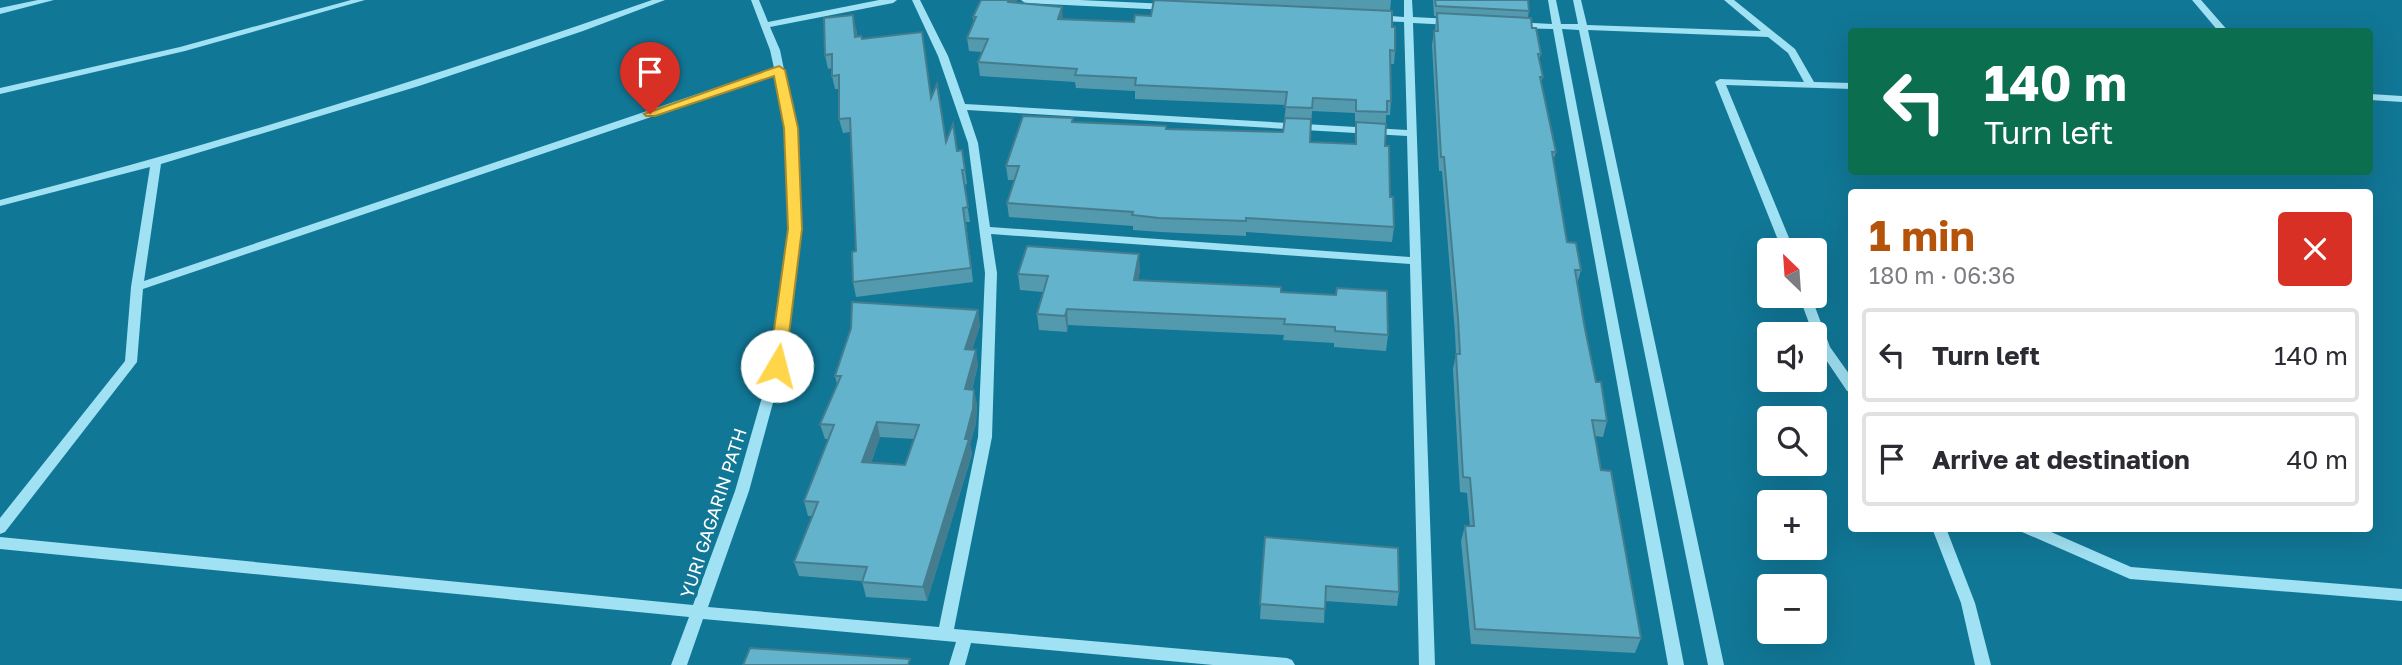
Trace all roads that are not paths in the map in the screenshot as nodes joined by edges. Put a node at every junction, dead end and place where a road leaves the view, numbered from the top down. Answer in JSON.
{"nodes":[{"id":1,"x":50,"y":0,"type":"edge"},
{"id":2,"x":361,"y":0,"type":"edge"},
{"id":3,"x":662,"y":0,"type":"edge"},
{"id":4,"x":755,"y":0,"type":"edge"},
{"id":5,"x":893,"y":0,"type":"edge"},
{"id":6,"x":916,"y":0,"type":"edge"},
{"id":7,"x":1025,"y":0,"type":"edge"},
{"id":8,"x":1408,"y":0,"type":"edge"},
{"id":9,"x":1552,"y":0,"type":"edge"},
{"id":10,"x":1577,"y":0,"type":"edge"},
{"id":11,"x":1728,"y":0,"type":"edge"},
{"id":12,"x":2196,"y":0,"type":"edge"},
{"id":13,"x":1122,"y":2,"type":"edge"},
{"id":14,"x":338,"y":3,"type":"edge"},
{"id":15,"x":1176,"y":8,"type":"edge"},
{"id":16,"x":0,"y":11,"type":"edge"},
{"id":17,"x":1368,"y":18,"type":"edge"},
{"id":18,"x":1409,"y":20,"type":"junction"},
{"id":19,"x":1462,"y":22,"type":"edge"},
{"id":20,"x":1503,"y":24,"type":"edge"},
{"id":21,"x":765,"y":26,"type":"junction"},
{"id":22,"x":1557,"y":27,"type":"junction"},
{"id":23,"x":2221,"y":28,"type":"edge"},
{"id":24,"x":1583,"y":29,"type":"junction"},
{"id":25,"x":1770,"y":34,"type":"junction"},
{"id":26,"x":779,"y":70,"type":"junction"},
{"id":27,"x":1810,"y":84,"type":"junction"},
{"id":28,"x":1848,"y":86,"type":"edge"},
{"id":29,"x":0,"y":91,"type":"edge"},
{"id":30,"x":2373,"y":97,"type":"edge"},
{"id":31,"x":2402,"y":99,"type":"edge"},
{"id":32,"x":961,"y":107,"type":"junction"},
{"id":33,"x":1412,"y":133,"type":"junction"},
{"id":34,"x":156,"y":162,"type":"junction"},
{"id":35,"x":0,"y":203,"type":"edge"},
{"id":36,"x":985,"y":230,"type":"junction"},
{"id":37,"x":1783,"y":238,"type":"edge"},
{"id":38,"x":1416,"y":261,"type":"junction"},
{"id":39,"x":136,"y":287,"type":"junction"},
{"id":40,"x":1809,"y":308,"type":"edge"},
{"id":41,"x":1848,"y":382,"type":"edge"},
{"id":42,"x":0,"y":527,"type":"edge"},
{"id":43,"x":1941,"y":532,"type":"edge"},
{"id":44,"x":2036,"y":532,"type":"edge"},
{"id":45,"x":0,"y":543,"type":"edge"},
{"id":46,"x":2402,"y":595,"type":"edge"},
{"id":47,"x":698,"y":612,"type":"junction"},
{"id":48,"x":945,"y":635,"type":"junction"},
{"id":49,"x":965,"y":636,"type":"junction"},
{"id":50,"x":1197,"y":661,"type":"edge"},
{"id":51,"x":678,"y":665,"type":"edge"},
{"id":52,"x":957,"y":665,"type":"edge"},
{"id":53,"x":1287,"y":665,"type":"edge"},
{"id":54,"x":1427,"y":665,"type":"edge"},
{"id":55,"x":1676,"y":665,"type":"edge"},
{"id":56,"x":1716,"y":665,"type":"edge"},
{"id":57,"x":1983,"y":665,"type":"edge"}],
"edges":[{"from":1,"to":16,"type":"street"},
{"from":2,"to":14,"type":"street"},
{"from":3,"to":34,"type":"street"},
{"from":4,"to":21,"type":"street","name":"YURI GAGARIN PATH"},
{"from":5,"to":21,"type":"street"},
{"from":6,"to":32,"type":"street"},
{"from":7,"to":13,"type":"street"},
{"from":8,"to":18,"type":"street"},
{"from":9,"to":22,"type":"street"},
{"from":10,"to":24,"type":"street"},
{"from":11,"to":25,"type":"street"},
{"from":12,"to":23,"type":"street"},
{"from":13,"to":15,"type":"street"},
{"from":14,"to":29,"type":"street"},
{"from":17,"to":18,"type":"street"},
{"from":18,"to":19,"type":"street"},
{"from":18,"to":33,"type":"street"},
{"from":20,"to":22,"type":"street"},
{"from":21,"to":26,"type":"street","name":"YURI GAGARIN PATH"},
{"from":22,"to":24,"type":"street"},
{"from":22,"to":55,"type":"street"},
{"from":24,"to":25,"type":"street"},
{"from":24,"to":56,"type":"street"},
{"from":25,"to":27,"type":"street"},
{"from":26,"to":39,"type":"street"},
{"from":26,"to":47,"type":"street","name":"YURI GAGARIN PATH"},
{"from":27,"to":28,"type":"street"},
{"from":27,"to":37,"type":"street"},
{"from":30,"to":31,"type":"street"},
{"from":32,"to":33,"type":"street"},
{"from":32,"to":36,"type":"street"},
{"from":33,"to":38,"type":"street"},
{"from":34,"to":35,"type":"street"},
{"from":34,"to":39,"type":"street"},
{"from":36,"to":38,"type":"street"},
{"from":36,"to":48,"type":"street"},
{"from":38,"to":54,"type":"street"},
{"from":39,"to":42,"type":"street"},
{"from":40,"to":41,"type":"street"},
{"from":43,"to":57,"type":"street"},
{"from":44,"to":46,"type":"street"},
{"from":45,"to":47,"type":"street"},
{"from":47,"to":48,"type":"street"},
{"from":47,"to":51,"type":"street","name":"YURI GAGARIN PATH"},
{"from":48,"to":49,"type":"street"},
{"from":49,"to":50,"type":"street"},
{"from":49,"to":52,"type":"street"},
{"from":50,"to":53,"type":"street"}]}
